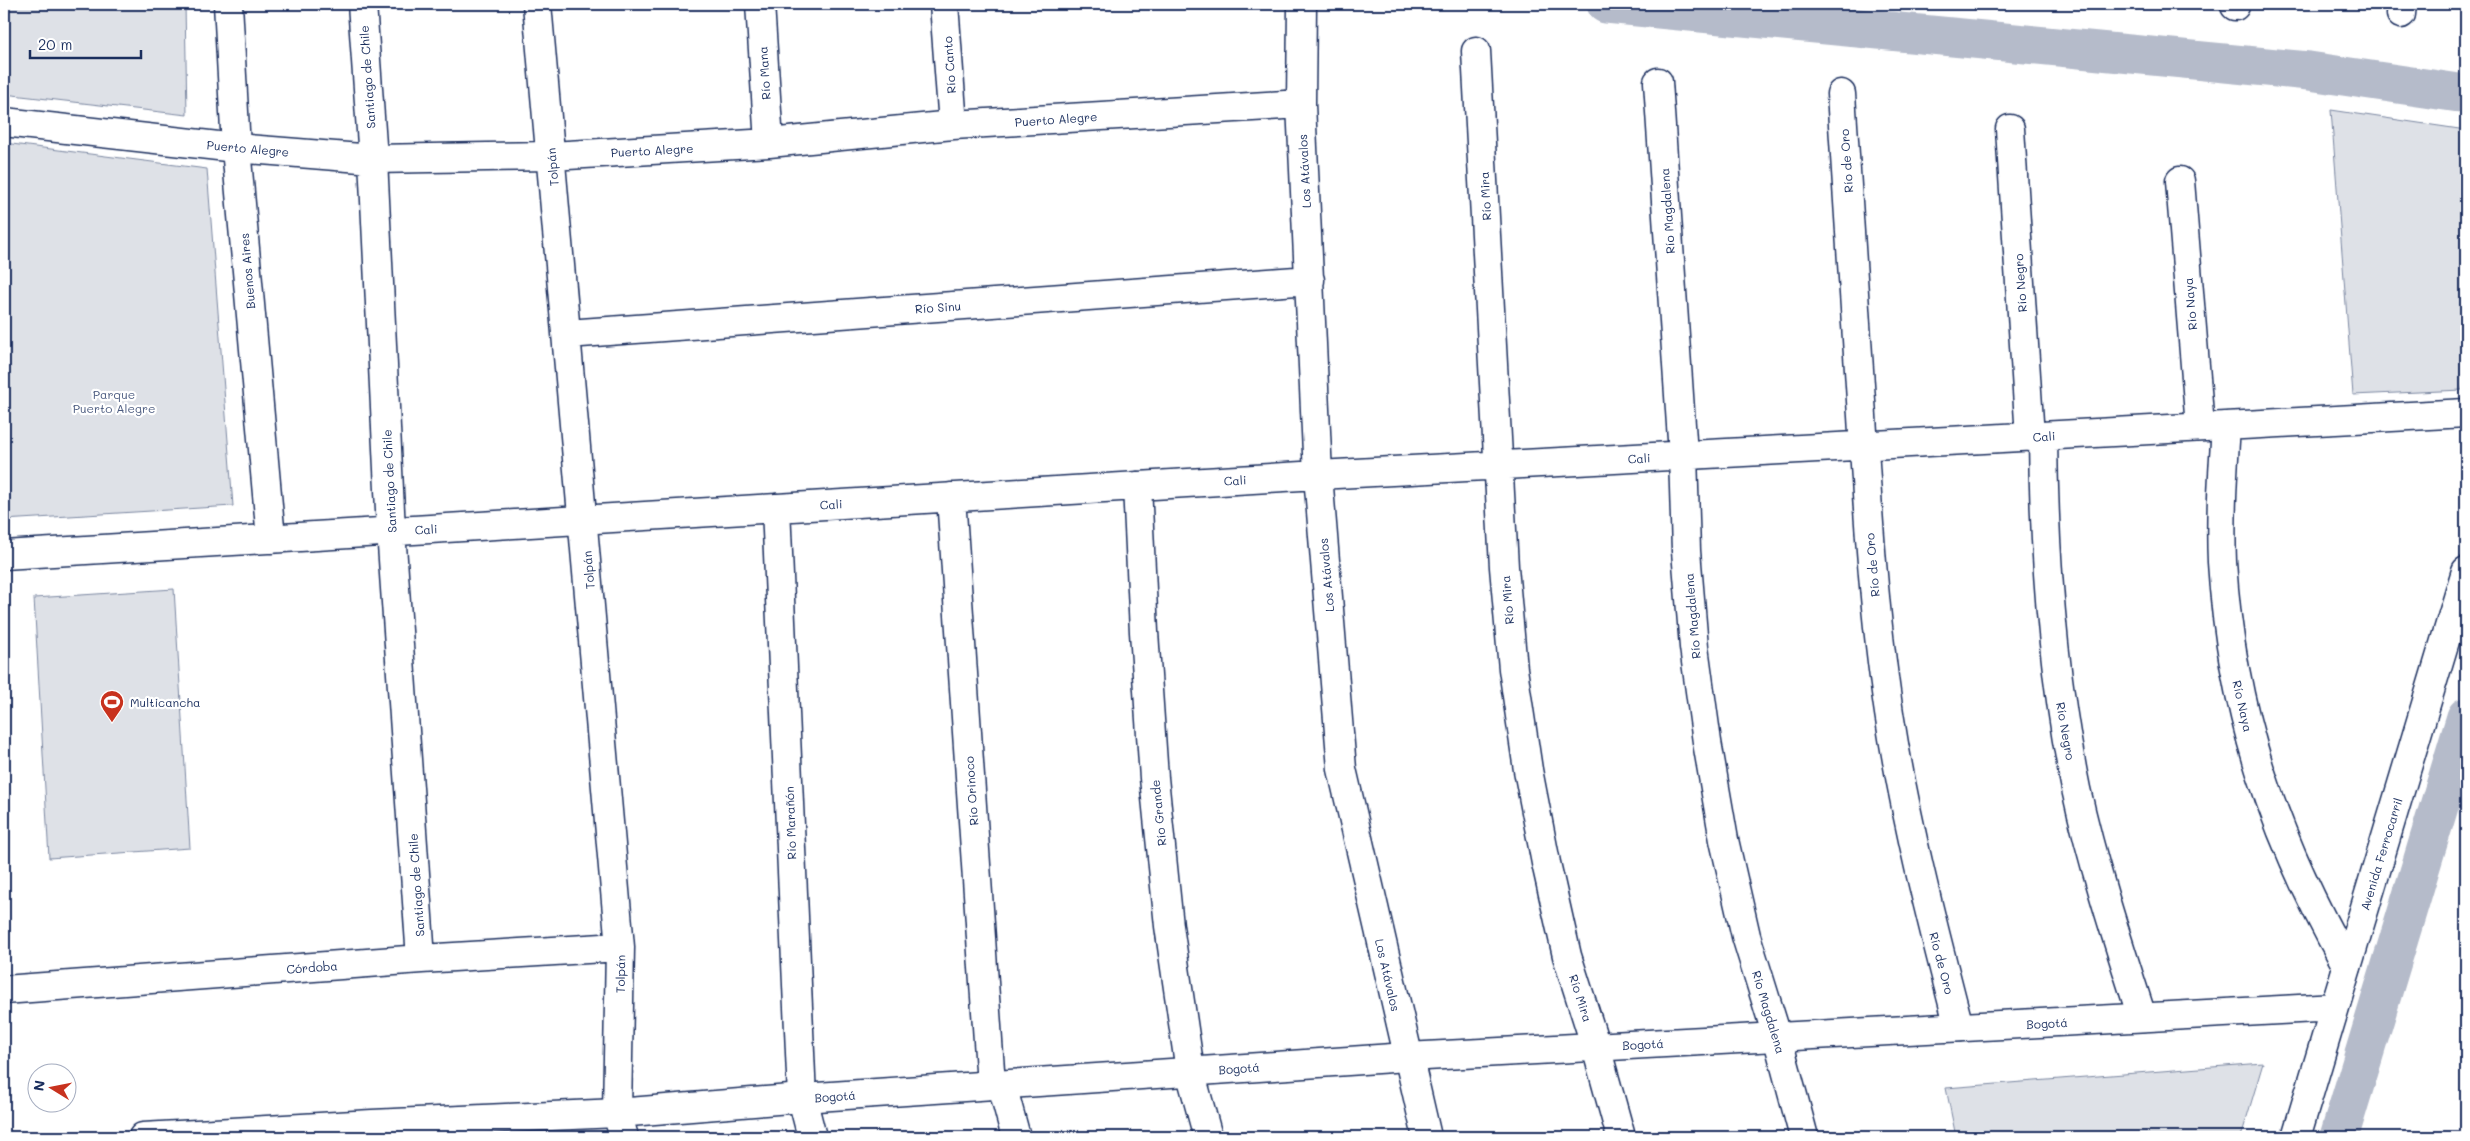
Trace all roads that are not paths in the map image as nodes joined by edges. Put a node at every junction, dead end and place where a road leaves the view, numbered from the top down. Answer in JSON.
{"nodes":[{"id":1,"x":228,"y":4,"type":"edge"},
{"id":2,"x":362,"y":4,"type":"edge"},
{"id":3,"x":537,"y":4,"type":"edge"},
{"id":4,"x":760,"y":4,"type":"edge"},
{"id":5,"x":944,"y":4,"type":"edge"},
{"id":6,"x":1302,"y":4,"type":"edge"},
{"id":7,"x":1476,"y":51,"type":"dead end"},
{"id":8,"x":1658,"y":82,"type":"dead end"},
{"id":9,"x":1841,"y":94,"type":"dead end"},
{"id":10,"x":1301,"y":104,"type":"junction"},
{"id":11,"x":4,"y":122,"type":"edge"},
{"id":12,"x":953,"y":125,"type":"junction"},
{"id":13,"x":2010,"y":129,"type":"dead end"},
{"id":14,"x":769,"y":143,"type":"junction"},
{"id":15,"x":236,"y":148,"type":"junction"},
{"id":16,"x":551,"y":156,"type":"junction"},
{"id":17,"x":373,"y":159,"type":"junction"},
{"id":18,"x":2180,"y":181,"type":"dead end"},
{"id":19,"x":1310,"y":280,"type":"junction"},
{"id":20,"x":567,"y":334,"type":"junction"},
{"id":21,"x":2466,"y":413,"type":"edge"},
{"id":22,"x":2213,"y":427,"type":"junction"},
{"id":23,"x":2036,"y":436,"type":"junction"},
{"id":24,"x":1864,"y":446,"type":"junction"},
{"id":25,"x":1682,"y":456,"type":"junction"},
{"id":26,"x":1500,"y":465,"type":"junction"},
{"id":27,"x":1318,"y":475,"type":"junction"},
{"id":28,"x":1137,"y":486,"type":"junction"},
{"id":29,"x":951,"y":497,"type":"junction"},
{"id":30,"x":776,"y":508,"type":"junction"},
{"id":31,"x":584,"y":520,"type":"junction"},
{"id":32,"x":391,"y":531,"type":"junction"},
{"id":33,"x":271,"y":539,"type":"junction"},
{"id":34,"x":4,"y":555,"type":"edge"},
{"id":35,"x":2466,"y":571,"type":"edge"},
{"id":36,"x":620,"y":947,"type":"junction"},
{"id":37,"x":421,"y":958,"type":"junction"},
{"id":38,"x":2347,"y":966,"type":"junction"},
{"id":39,"x":4,"y":990,"type":"edge"},
{"id":40,"x":2335,"y":1007,"type":"junction"},
{"id":41,"x":2142,"y":1018,"type":"junction"},
{"id":42,"x":1959,"y":1027,"type":"junction"},
{"id":43,"x":1777,"y":1036,"type":"junction"},
{"id":44,"x":1596,"y":1046,"type":"junction"},
{"id":45,"x":1407,"y":1057,"type":"junction"},
{"id":46,"x":1190,"y":1071,"type":"junction"},
{"id":47,"x":997,"y":1085,"type":"junction"},
{"id":48,"x":802,"y":1098,"type":"junction"},
{"id":49,"x":620,"y":1125,"type":"edge"},
{"id":50,"x":373,"y":1131,"type":"edge"},
{"id":51,"x":158,"y":1137,"type":"edge"},
{"id":52,"x":812,"y":1137,"type":"edge"},
{"id":53,"x":1016,"y":1137,"type":"edge"},
{"id":54,"x":1208,"y":1137,"type":"edge"},
{"id":55,"x":1427,"y":1137,"type":"edge"},
{"id":56,"x":1621,"y":1137,"type":"edge"},
{"id":57,"x":1804,"y":1137,"type":"edge"},
{"id":58,"x":2296,"y":1137,"type":"edge"}],
"edges":[{"from":1,"to":15,"type":"street","name":"Buenos Aires"},
{"from":2,"to":17,"type":"street","name":"Santiago de Chile"},
{"from":3,"to":16,"type":"street","name":"Tolpán"},
{"from":4,"to":14,"type":"street","name":"Río Mana"},
{"from":5,"to":12,"type":"street","name":"Río Canto"},
{"from":6,"to":10,"type":"street","name":"Los Atávalos"},
{"from":7,"to":26,"type":"street","name":"Río Mira"},
{"from":8,"to":25,"type":"street","name":"Río Magdalena"},
{"from":9,"to":24,"type":"street","name":"Río de Oro"},
{"from":10,"to":12,"type":"street","name":"Puerto Alegre"},
{"from":10,"to":19,"type":"street","name":"Los Atávalos"},
{"from":11,"to":15,"type":"street","name":"Puerto Alegre"},
{"from":12,"to":14,"type":"street","name":"Puerto Alegre"},
{"from":13,"to":23,"type":"street","name":"Río Negro"},
{"from":14,"to":16,"type":"street","name":"Puerto Alegre"},
{"from":15,"to":17,"type":"street","name":"Puerto Alegre"},
{"from":15,"to":33,"type":"street","name":"Buenos Aires"},
{"from":16,"to":17,"type":"street","name":"Puerto Alegre"},
{"from":16,"to":20,"type":"street","name":"Tolpán"},
{"from":17,"to":32,"type":"street","name":"Santiago de Chile"},
{"from":18,"to":22,"type":"street","name":"Río Naya"},
{"from":19,"to":20,"type":"street","name":"Río Sinu"},
{"from":19,"to":27,"type":"street","name":"Los Atávalos"},
{"from":20,"to":31,"type":"street","name":"Tolpán"},
{"from":21,"to":22,"type":"street","name":"Cali"},
{"from":22,"to":23,"type":"street","name":"Cali"},
{"from":22,"to":38,"type":"street","name":"Río Naya"},
{"from":23,"to":24,"type":"street","name":"Cali"},
{"from":23,"to":41,"type":"street","name":"Río Negro"},
{"from":24,"to":25,"type":"street","name":"Cali"},
{"from":24,"to":42,"type":"street","name":"Río de Oro"},
{"from":25,"to":26,"type":"street","name":"Cali"},
{"from":25,"to":43,"type":"street","name":"Río Magdalena"},
{"from":26,"to":27,"type":"street","name":"Cali"},
{"from":26,"to":44,"type":"street","name":"Río Mira"},
{"from":27,"to":28,"type":"street","name":"Cali"},
{"from":27,"to":45,"type":"street","name":"Los Atávalos"},
{"from":28,"to":29,"type":"street","name":"Cali"},
{"from":28,"to":46,"type":"street","name":"Río Grande"},
{"from":29,"to":30,"type":"street","name":"Cali"},
{"from":29,"to":47,"type":"street","name":"Río Orinoco"},
{"from":30,"to":31,"type":"street","name":"Cali"},
{"from":30,"to":48,"type":"street","name":"Río Marañón"},
{"from":31,"to":32,"type":"street","name":"Cali"},
{"from":31,"to":36,"type":"street","name":"Tolpán"},
{"from":32,"to":33,"type":"street","name":"Cali"},
{"from":32,"to":37,"type":"street","name":"Santiago de Chile"},
{"from":33,"to":34,"type":"street","name":"Cali"},
{"from":35,"to":38,"type":"street","name":"Avenida Ferrocarril"},
{"from":36,"to":37,"type":"street","name":"Córdoba"},
{"from":36,"to":49,"type":"street","name":"Tolpán"},
{"from":37,"to":39,"type":"street","name":"Córdoba"},
{"from":38,"to":40,"type":"street","name":"Avenida Ferrocarril"},
{"from":40,"to":41,"type":"street","name":"Bogotá"},
{"from":40,"to":58,"type":"street","name":"Avenida Ferrocarril"},
{"from":41,"to":42,"type":"street","name":"Bogotá"},
{"from":42,"to":43,"type":"street","name":"Bogotá"},
{"from":43,"to":44,"type":"street","name":"Bogotá"},
{"from":43,"to":57,"type":"street","name":"Río Magdalena"},
{"from":44,"to":45,"type":"street","name":"Bogotá"},
{"from":44,"to":56,"type":"street","name":"Río Mira"},
{"from":45,"to":46,"type":"street","name":"Bogotá"},
{"from":45,"to":55,"type":"street","name":"Los Atávalos"},
{"from":46,"to":47,"type":"street","name":"Bogotá"},
{"from":46,"to":54,"type":"street","name":"Río Grande"},
{"from":47,"to":48,"type":"street","name":"Bogotá"},
{"from":47,"to":53,"type":"street","name":"Río Orinoco"},
{"from":48,"to":49,"type":"street","name":"Bogotá"},
{"from":48,"to":52,"type":"street","name":"Río Marañón"},
{"from":49,"to":50,"type":"street","name":"Bogotá"},
{"from":50,"to":51,"type":"street","name":"Bogotá"}]}
